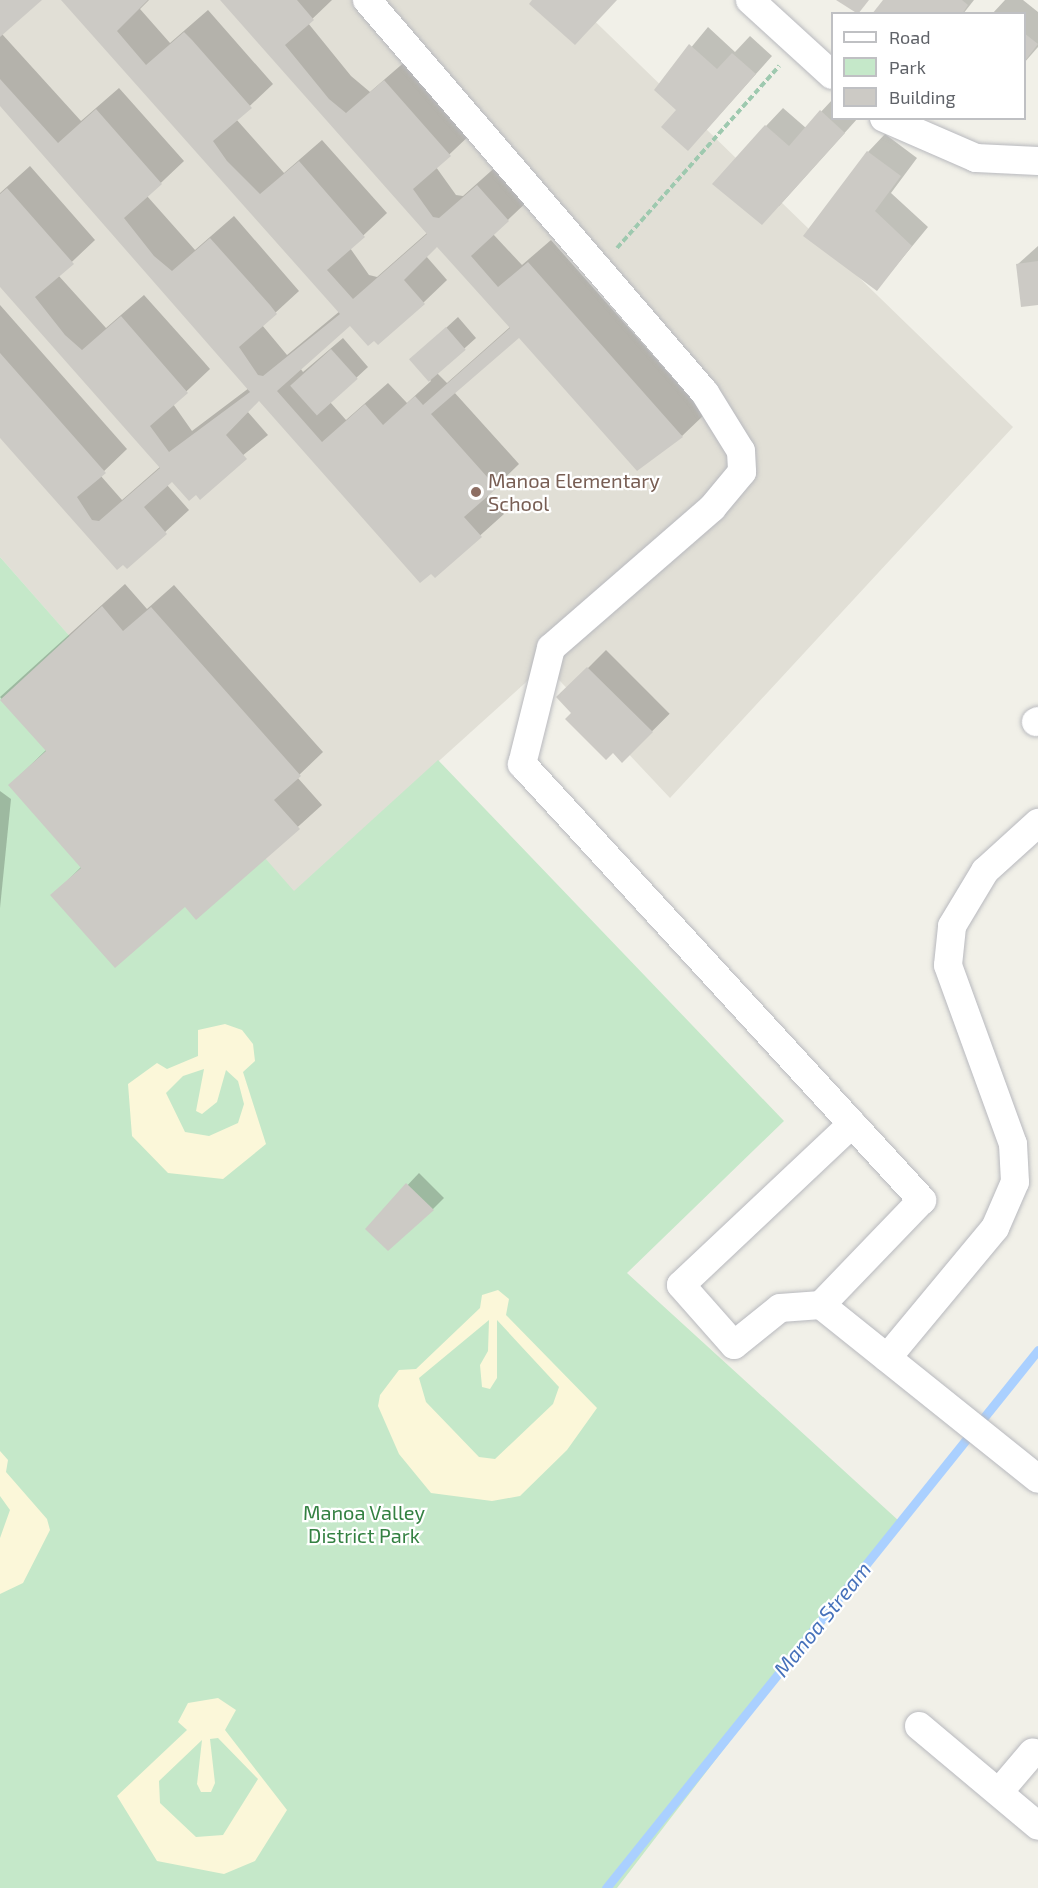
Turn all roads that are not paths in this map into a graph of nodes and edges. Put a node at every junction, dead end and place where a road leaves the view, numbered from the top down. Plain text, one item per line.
1 (367, 0) edge
2 (750, 0) edge
3 (831, 74) edge
4 (889, 120) edge
5 (1038, 161) edge
6 (1038, 823) edge
7 (852, 1124) junction
8 (820, 1305) junction
9 (887, 1358) junction
10 (1038, 1479) edge
11 (919, 1726) dead end
12 (1033, 1752) dead end
13 (999, 1792) junction
14 (1038, 1826) edge

1 - 7 street
2 - 3 street
4 - 5 street
6 - 9 street
7 - 8 street
7 - 8 street
8 - 9 street
9 - 10 street
11 - 13 street
12 - 13 street
13 - 14 street

